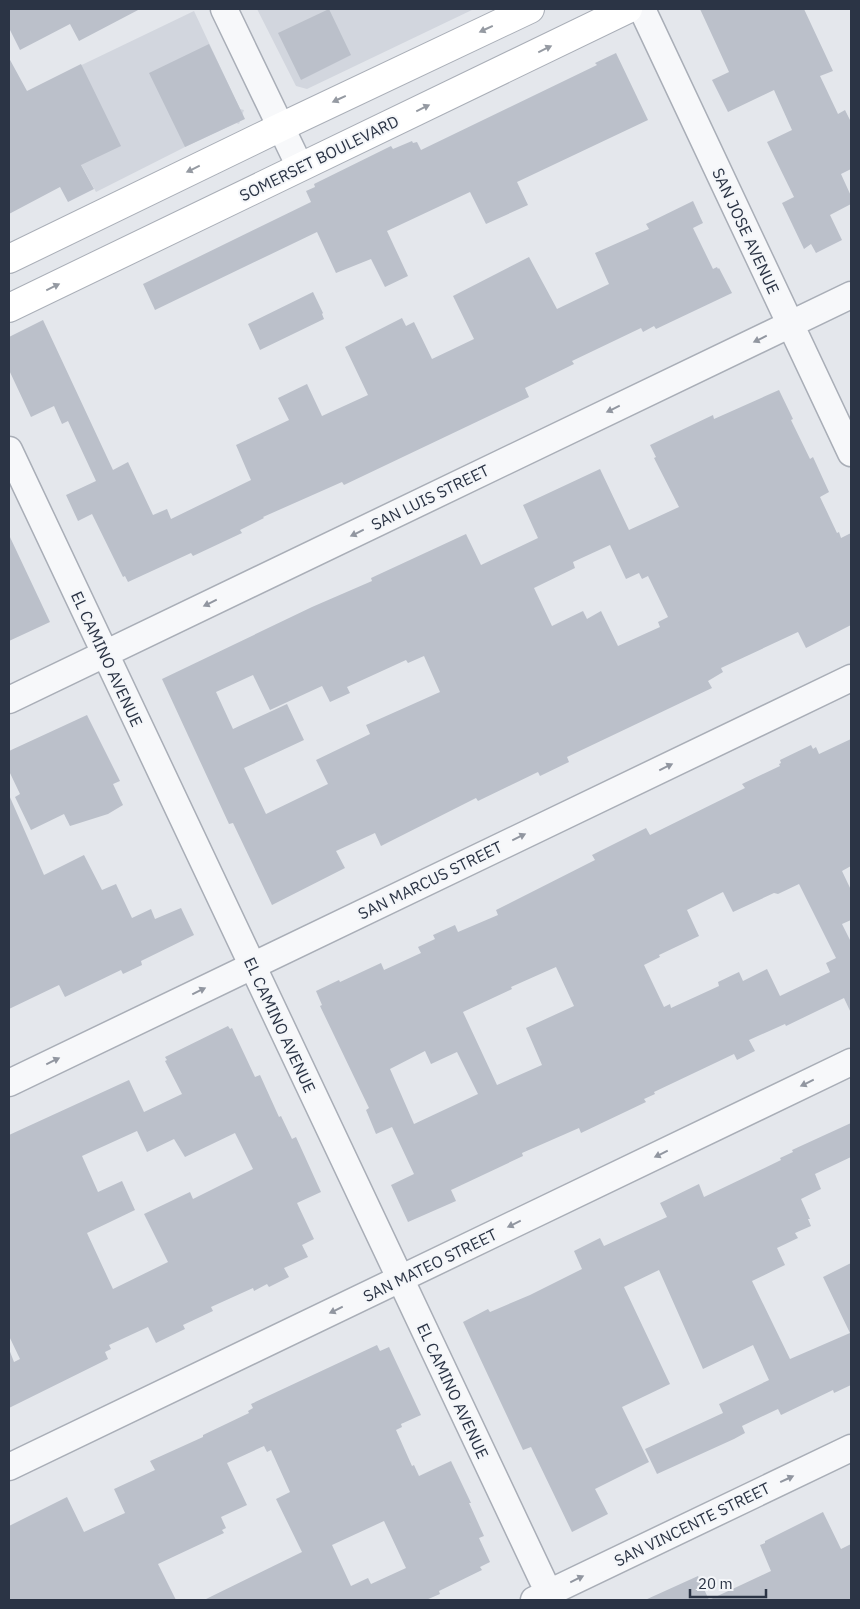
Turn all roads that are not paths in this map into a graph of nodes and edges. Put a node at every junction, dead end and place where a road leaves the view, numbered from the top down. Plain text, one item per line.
1 (224, 9) edge
2 (530, 9) edge
3 (628, 9) edge
4 (642, 9) edge
5 (280, 127) junction
6 (300, 167) junction
7 (9, 259) edge
8 (851, 295) edge
9 (9, 308) edge
10 (791, 324) junction
11 (9, 450) edge
12 (851, 453) edge
13 (104, 654) junction
14 (851, 678) edge
15 (9, 700) edge
16 (252, 966) junction
17 (851, 1062) edge
18 (9, 1082) edge
19 (400, 1279) junction
20 (851, 1448) edge
21 (9, 1467) edge
22 (545, 1598) edge

1 - 5 street
2 -> 5 main road
6 -> 3 main road, SOMERSET BOULEVARD
4 - 10 street, SAN JOSE AVENUE
5 - 6 street
5 -> 7 main road
9 -> 6 main road, SOMERSET BOULEVARD
8 - 10 street, SAN LUIS STREET
10 - 12 street, SAN JOSE AVENUE
10 -> 13 street, SAN LUIS STREET
11 - 13 street, EL CAMINO AVENUE
13 - 15 street, SAN LUIS STREET
13 - 16 street, EL CAMINO AVENUE
16 -> 14 street, SAN MARCUS STREET
18 -> 16 street, SAN MARCUS STREET
16 - 19 street, EL CAMINO AVENUE
17 -> 19 street, SAN MATEO STREET
19 -> 21 street, SAN MATEO STREET
19 - 22 street, EL CAMINO AVENUE
22 -> 20 street, SAN VINCENTE STREET

